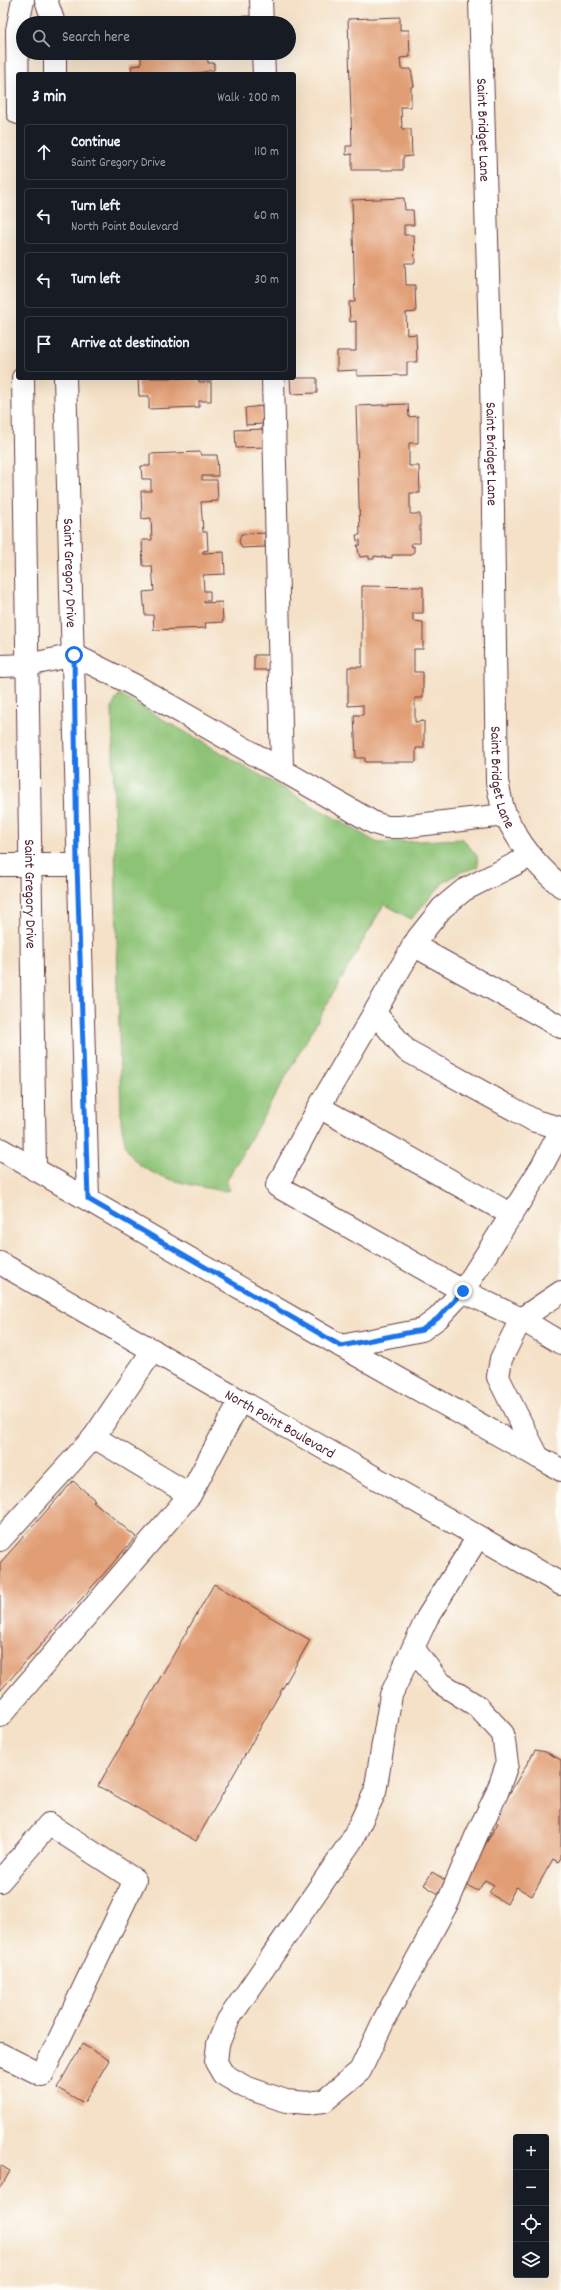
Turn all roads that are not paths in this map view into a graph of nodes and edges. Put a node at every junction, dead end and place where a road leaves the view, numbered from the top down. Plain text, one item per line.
1 (23, 0) edge
2 (46, 0) edge
3 (261, 0) edge
4 (480, 0) edge
5 (19, 16) edge
6 (52, 16) edge
7 (262, 16) edge
8 (17, 60) edge
9 (55, 60) edge
10 (263, 60) edge
11 (17, 72) edge
12 (55, 72) edge
13 (264, 72) edge
14 (23, 380) edge
15 (65, 380) edge
16 (273, 380) edge
17 (74, 655) junction
18 (28, 665) junction
19 (0, 666) edge
20 (282, 769) junction
21 (505, 814) junction
22 (531, 856) junction
23 (0, 865) edge
24 (30, 865) junction
25 (77, 865) junction
26 (561, 886) edge
27 (413, 946) junction
28 (375, 1013) junction
29 (561, 1027) edge
30 (319, 1107) junction
31 (561, 1129) edge
32 (0, 1149) edge
33 (35, 1170) junction
34 (88, 1199) junction
35 (512, 1215) junction
36 (0, 1263) edge
37 (463, 1291) junction
38 (561, 1292) edge
39 (521, 1319) junction
40 (561, 1343) edge
41 (341, 1346) junction
42 (153, 1350) junction
43 (240, 1401) junction
44 (94, 1437) junction
45 (538, 1457) junction
46 (561, 1470) edge
47 (190, 1495) junction
48 (478, 1537) junction
49 (0, 1540) edge
50 (561, 1584) edge
51 (413, 1648) junction
52 (0, 1716) edge
53 (0, 1881) edge
54 (0, 2054) edge

1 - 5 street
2 - 6 street
3 - 7 street
4 - 21 street, Saint Bridget Lane
8 - 11 street
9 - 12 street
10 - 13 street
14 - 18 street, Saint Gregory Drive
15 - 17 street, Saint Gregory Drive
16 - 20 street
17 - 18 street
17 - 20 street
17 - 25 street, Saint Gregory Drive
18 - 19 street
18 - 24 street, Saint Gregory Drive
20 - 21 street
21 - 22 street, Saint Bridget Lane
22 - 26 street, Saint Bridget Lane
22 - 27 street
23 - 24 street
24 - 25 street
24 - 33 street, Saint Gregory Drive
25 - 34 street, Saint Gregory Drive
27 - 28 street
27 - 29 street
28 - 30 street
28 - 31 street
30 - 35 street
30 - 37 street
31 - 35 street
32 - 33 street
33 - 34 street
34 - 41 street
35 - 37 street
36 - 42 street, North Point Boulevard
37 - 39 street
37 - 41 street
38 - 39 street
39 - 40 street
39 - 45 street
41 - 45 street
42 - 43 street, North Point Boulevard
42 - 44 street
43 - 47 street
43 - 48 street, North Point Boulevard
44 - 47 street
44 - 49 street
45 - 46 street
47 - 52 street
48 - 50 street, North Point Boulevard
48 - 51 street
51 - 51 street
53 - 54 street

